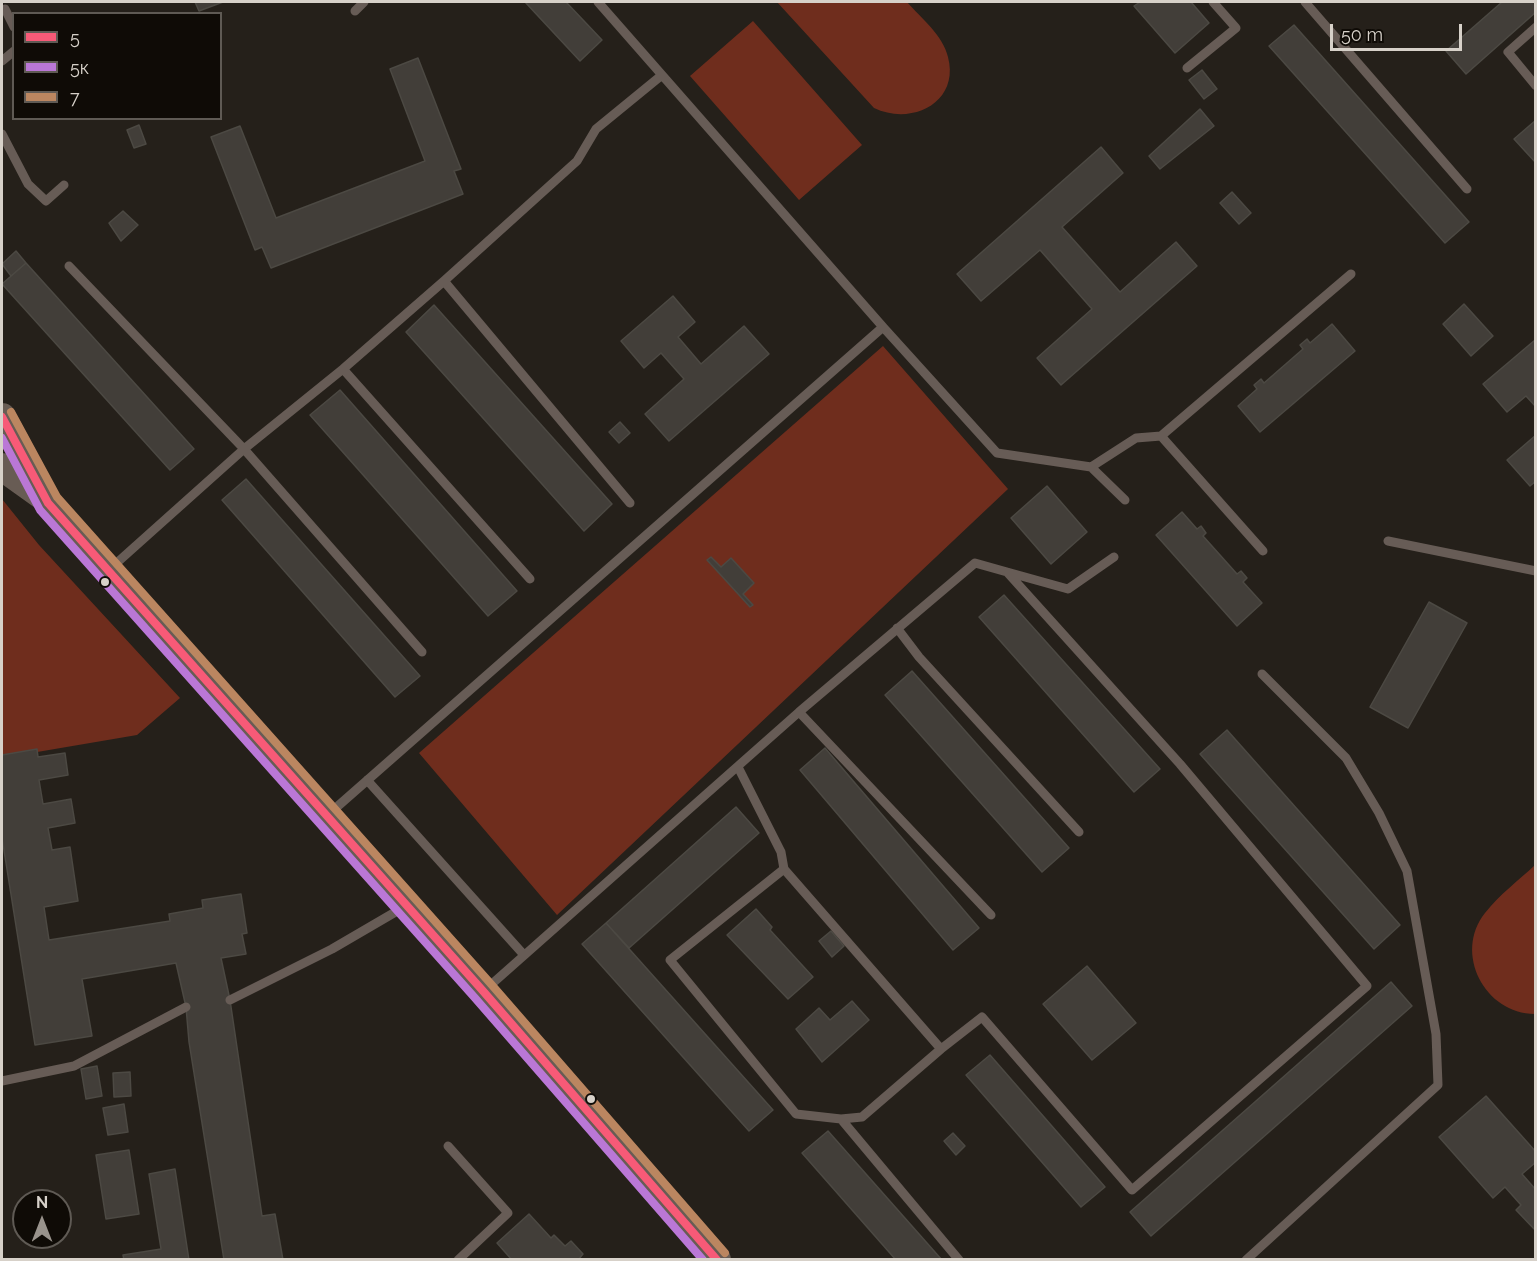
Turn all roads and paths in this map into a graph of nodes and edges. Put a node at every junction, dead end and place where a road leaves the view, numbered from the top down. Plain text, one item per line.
1 (14, 2) edge
2 (364, 2) edge
3 (598, 2) edge
4 (1213, 2) edge
5 (1305, 2) edge
6 (3, 7) edge
7 (355, 11) dead end
8 (12, 23) edge
9 (1536, 27) edge
10 (1187, 68) dead end
11 (662, 75) junction
12 (1536, 86) edge
13 (2, 134) edge
14 (64, 185) dead end
15 (1467, 189) dead end
16 (69, 266) dead end
17 (1351, 274) dead end
18 (444, 281) junction
19 (883, 327) junction
20 (343, 369) junction
21 (2, 417) edge
22 (1161, 436) junction
23 (244, 449) junction
24 (2, 467) edge
25 (1091, 467) junction
26 (47, 500) junction
27 (1125, 500) dead end
28 (630, 503) dead end
29 (1388, 541) dead end
30 (1263, 551) dead end
31 (1114, 557) dead end
32 (109, 569) junction
33 (1536, 571) edge
34 (1007, 572) junction
35 (530, 579) dead end
36 (897, 628) junction
37 (422, 652) dead end
38 (1262, 674) dead end
39 (799, 712) junction
40 (738, 767) junction
41 (367, 780) junction
42 (327, 816) junction
43 (1079, 832) dead end
44 (784, 869) junction
45 (406, 906) junction
46 (991, 915) dead end
47 (524, 955) junction
48 (483, 991) junction
49 (231, 1000) dead end
50 (186, 1007) dead end
51 (941, 1049) junction
52 (2, 1081) edge
53 (840, 1119) junction
54 (448, 1146) dead end
55 (458, 1260) edge
56 (717, 1260) edge
57 (959, 1260) edge
58 (1246, 1260) edge

1 - 6 lane
2 - 7 lane
3 - 11 lane
4 - 10 lane
5 - 15 lane
6 - 8 lane
9 - 12 lane
11 - 18 lane
11 - 19 lane
13 - 14 lane
16 - 23 lane
17 - 22 lane
18 - 20 lane
18 - 28 lane
19 - 25 lane
19 - 41 lane
20 - 23 lane
20 - 35 lane
21 - 26 main road
22 - 25 lane
22 - 30 lane
23 - 32 lane
23 - 37 lane
24 - 26 main road
25 - 27 lane
26 - 32 main road
29 - 33 lane
31 - 34 lane
32 - 42 main road
34 - 36 lane
34 - 51 lane
36 - 39 lane
36 - 43 lane
38 - 58 lane
39 - 40 lane
39 - 46 lane
40 - 44 lane
40 - 47 lane
41 - 42 lane
41 - 47 lane
42 - 45 main road
44 - 51 lane
44 - 53 lane
45 - 48 main road
45 - 49 lane
47 - 48 lane
48 - 56 main road
50 - 52 lane
51 - 53 lane
53 - 57 lane
54 - 55 lane

